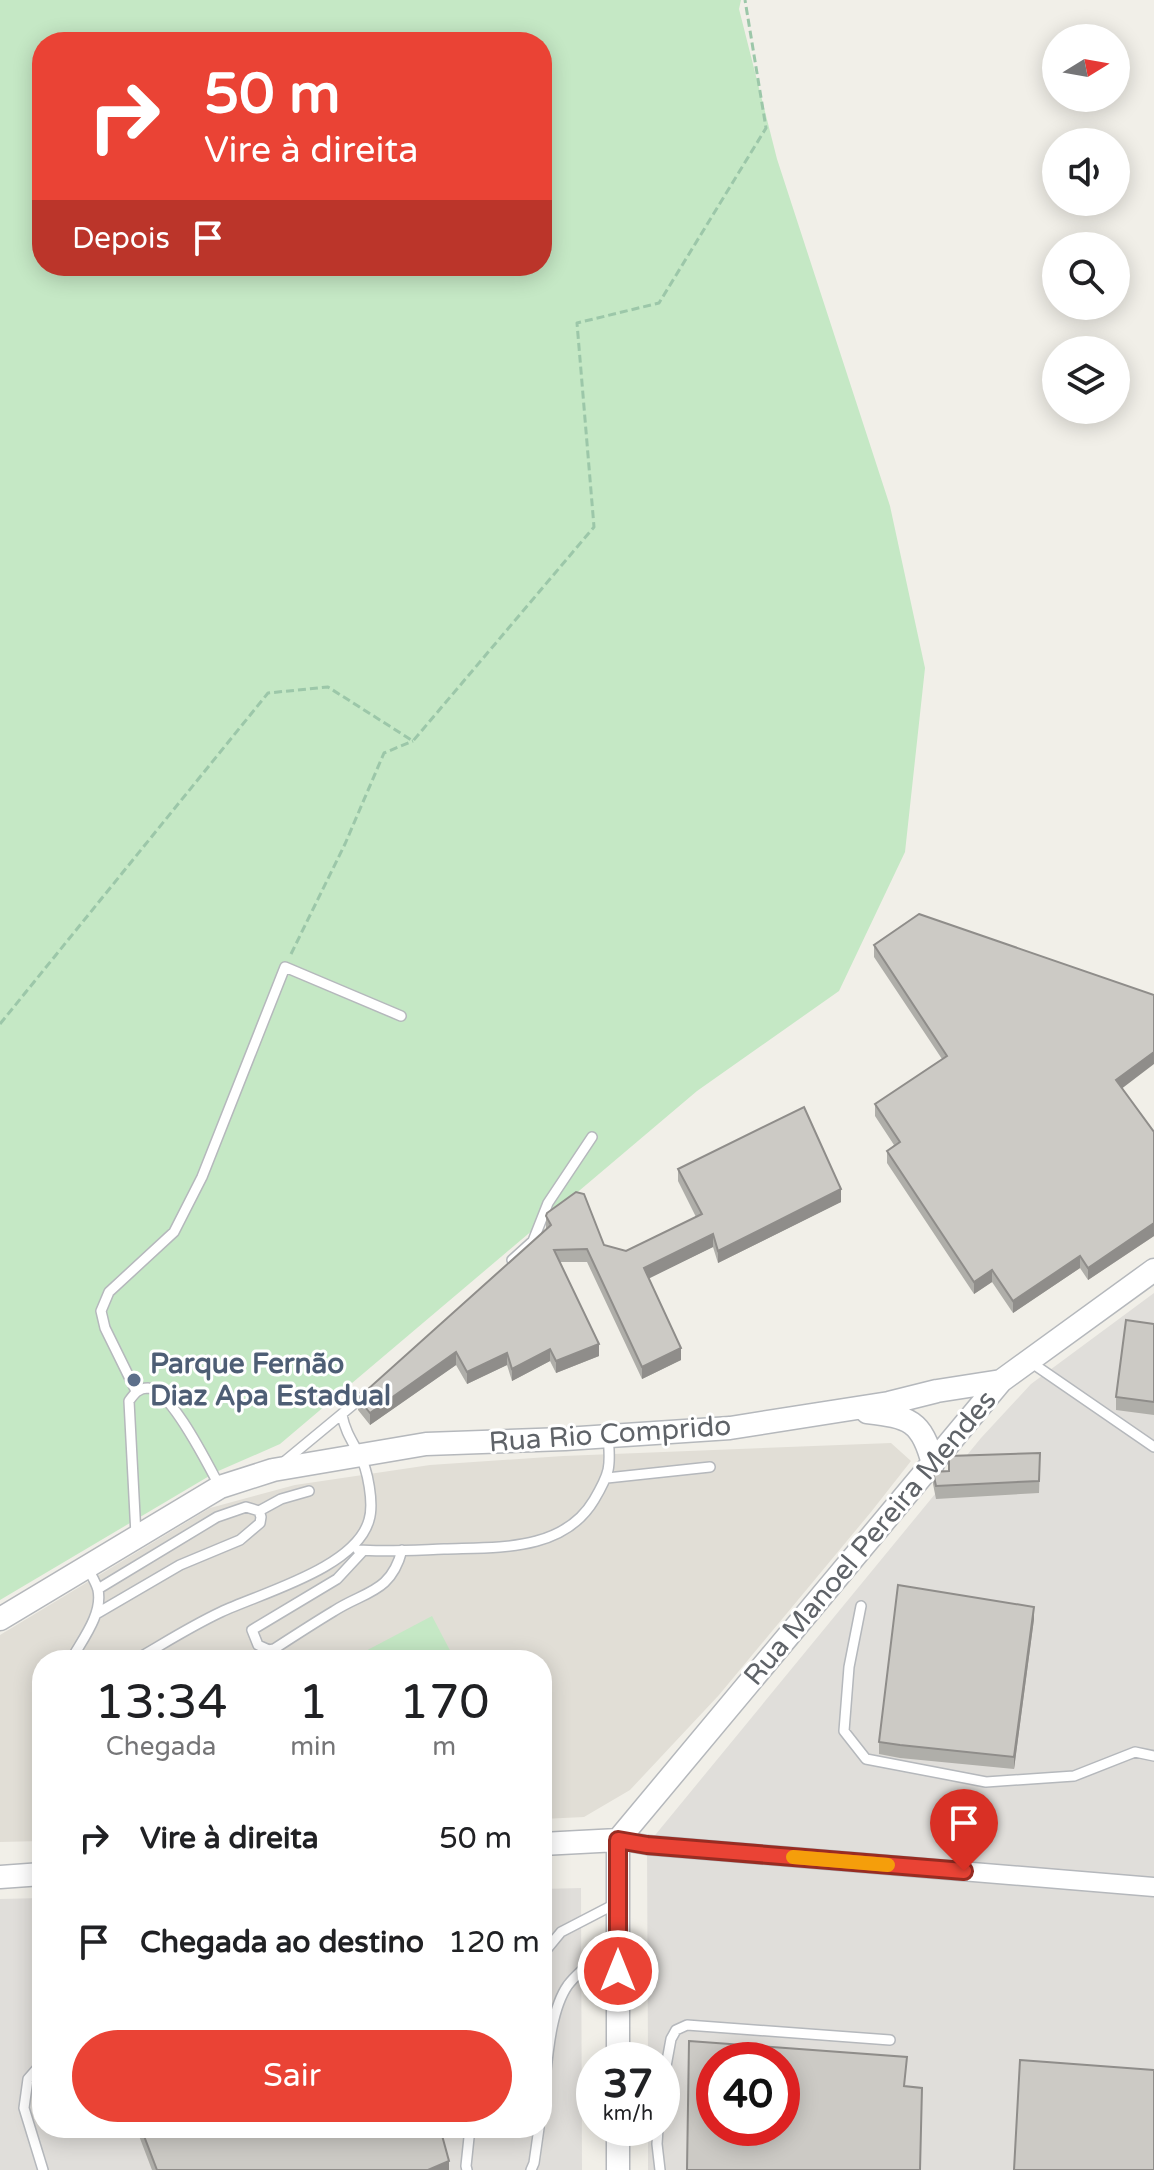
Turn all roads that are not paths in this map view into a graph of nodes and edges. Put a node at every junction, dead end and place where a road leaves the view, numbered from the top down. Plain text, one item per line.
1 (401, 1016) dead end
2 (592, 1137) dead end
3 (1154, 1270) edge
4 (501, 1271) edge
5 (1029, 1361) junction
6 (1001, 1381) junction
7 (136, 1391) junction
8 (369, 1392) edge
9 (847, 1409) junction
10 (342, 1415) junction
11 (608, 1436) junction
12 (1154, 1447) edge
13 (360, 1455) junction
14 (933, 1464) junction
15 (710, 1467) dead end
16 (273, 1470) junction
17 (607, 1478) junction
18 (220, 1487) junction
19 (309, 1491) dead end
20 (259, 1511) junction
21 (136, 1538) junction
22 (349, 1549) junction
23 (402, 1550) junction
24 (363, 1551) junction
25 (87, 1567) junction
26 (98, 1589) junction
27 (861, 1606) dead end
28 (96, 1614) junction
29 (0, 1619) edge
30 (76, 1650) edge
31 (153, 1650) edge
32 (1154, 1756) edge
33 (618, 1840) junction
34 (552, 1843) edge
35 (32, 1875) edge
36 (0, 1877) edge
37 (1154, 1887) edge
38 (618, 1903) junction
39 (618, 1941) junction
40 (552, 1943) edge
41 (552, 2032) edge
42 (890, 2040) dead end
43 (618, 2042) edge
44 (670, 2042) edge
45 (32, 2074) edge
46 (32, 2134) edge
47 (33, 2138) edge
48 (469, 2138) edge
49 (538, 2138) edge
50 (618, 2146) edge
51 (657, 2146) edge
52 (43, 2170) edge
53 (467, 2170) edge
54 (531, 2170) edge
55 (618, 2170) edge
56 (660, 2170) edge

1 - 7 lane
2 - 4 lane
3 - 5 street, Rua Manoel Pereira Mendes
5 - 6 street, Rua Manoel Pereira Mendes
5 - 12 lane
6 - 9 street, Rua Rio Comprido
6 - 14 street, Rua Manoel Pereira Mendes
7 - 18 lane
7 - 21 lane
8 - 10 lane
9 - 11 street, Rua Rio Comprido
9 - 14 street
10 - 13 lane
10 - 16 lane
11 - 13 street, Rua Rio Comprido
11 - 17 lane
13 - 16 street, Rua Rio Comprido
13 - 22 lane
14 - 33 street, Rua Manoel Pereira Mendes
15 - 17 lane
16 - 18 street, Rua Rio Comprido
17 - 23 lane
18 - 21 street, Rua Rio Comprido
19 - 20 lane
20 - 26 lane
20 - 28 lane
21 - 25 street, Rua Rio Comprido
22 - 24 lane
22 - 31 lane
23 - 24 lane
23 - 24 lane
25 - 26 lane
25 - 29 street, Rua Rio Comprido
26 - 28 lane
27 - 32 lane
28 - 30 lane
33 - 34 street
33 - 37 street
33 - 38 street
35 - 36 street
38 - 39 street
38 - 40 lane
39 - 41 lane
39 - 43 street
42 - 44 lane
45 - 46 lane
47 - 52 lane
48 - 53 lane
49 - 54 lane
50 - 55 street
51 - 56 lane

